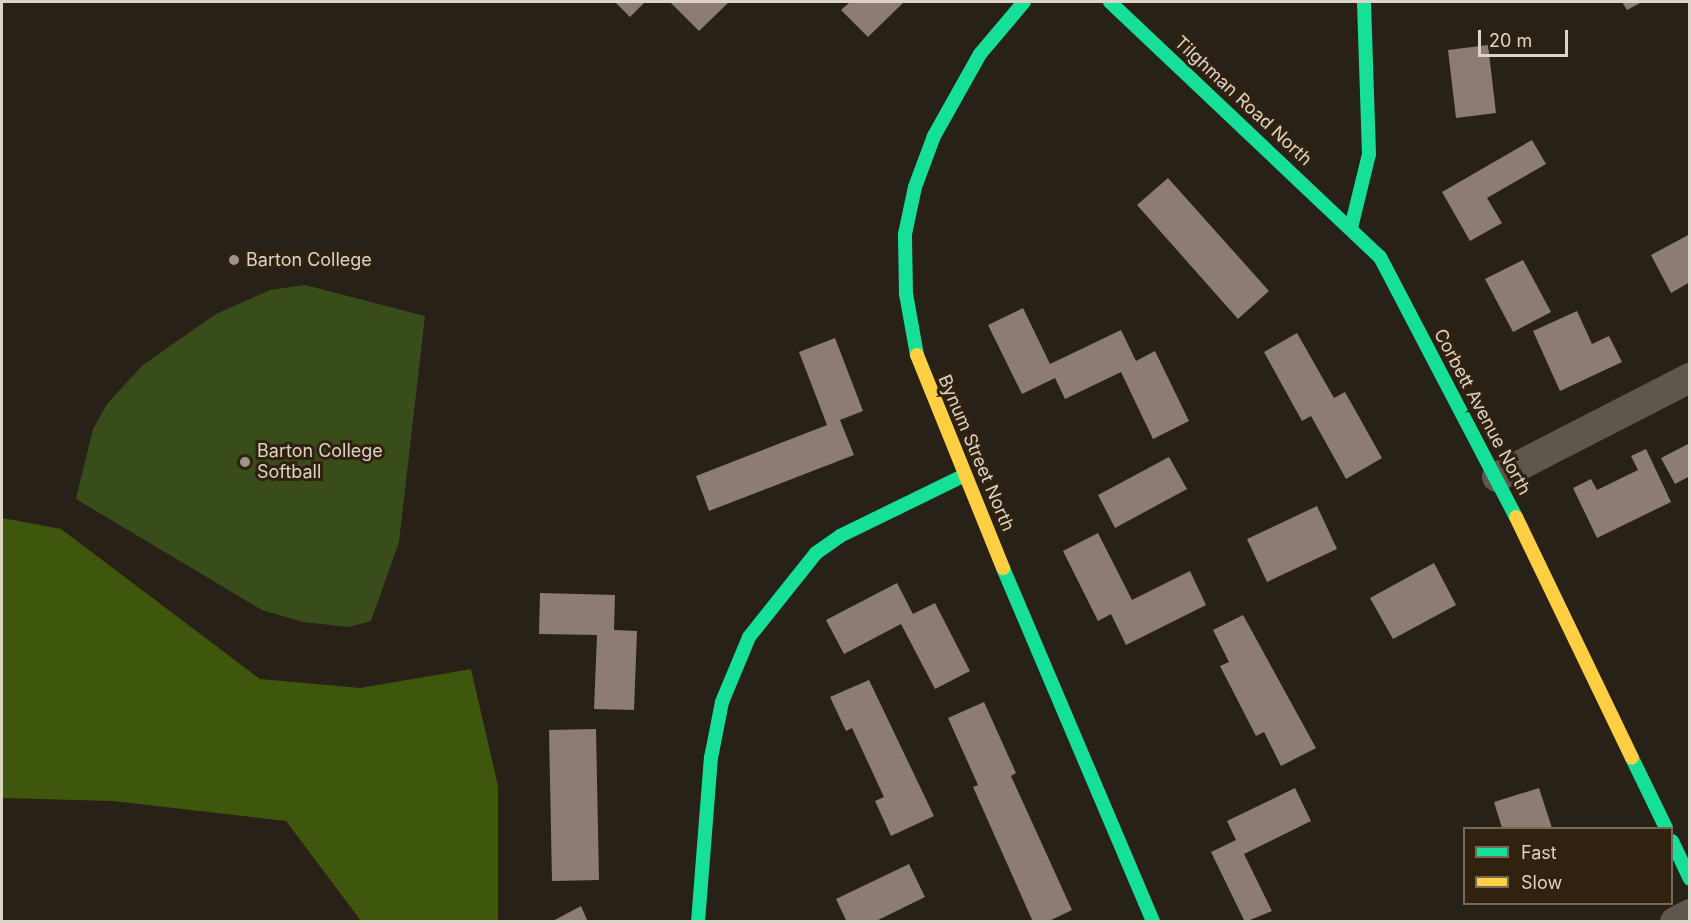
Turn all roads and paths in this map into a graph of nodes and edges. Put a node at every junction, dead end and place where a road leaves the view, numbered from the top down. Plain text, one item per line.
1 (1024, 2) edge
2 (1110, 2) edge
3 (1364, 2) edge
4 (1351, 228) junction
5 (1689, 378) edge
6 (966, 475) junction
7 (1497, 477) junction
8 (1666, 827) edge
9 (1673, 845) edge
10 (1689, 879) edge
11 (1689, 914) edge
12 (698, 921) edge
13 (1153, 921) edge
14 (1674, 921) edge

1 - 6 street, Bynum Street North
2 - 4 street, Tilghman Road North
3 - 4 street
4 - 7 street, Corbett Avenue North
5 - 7 street
6 - 12 street
6 - 13 street, Bynum Street North
7 - 8 street, Corbett Avenue North
9 - 10 street
11 - 14 street

